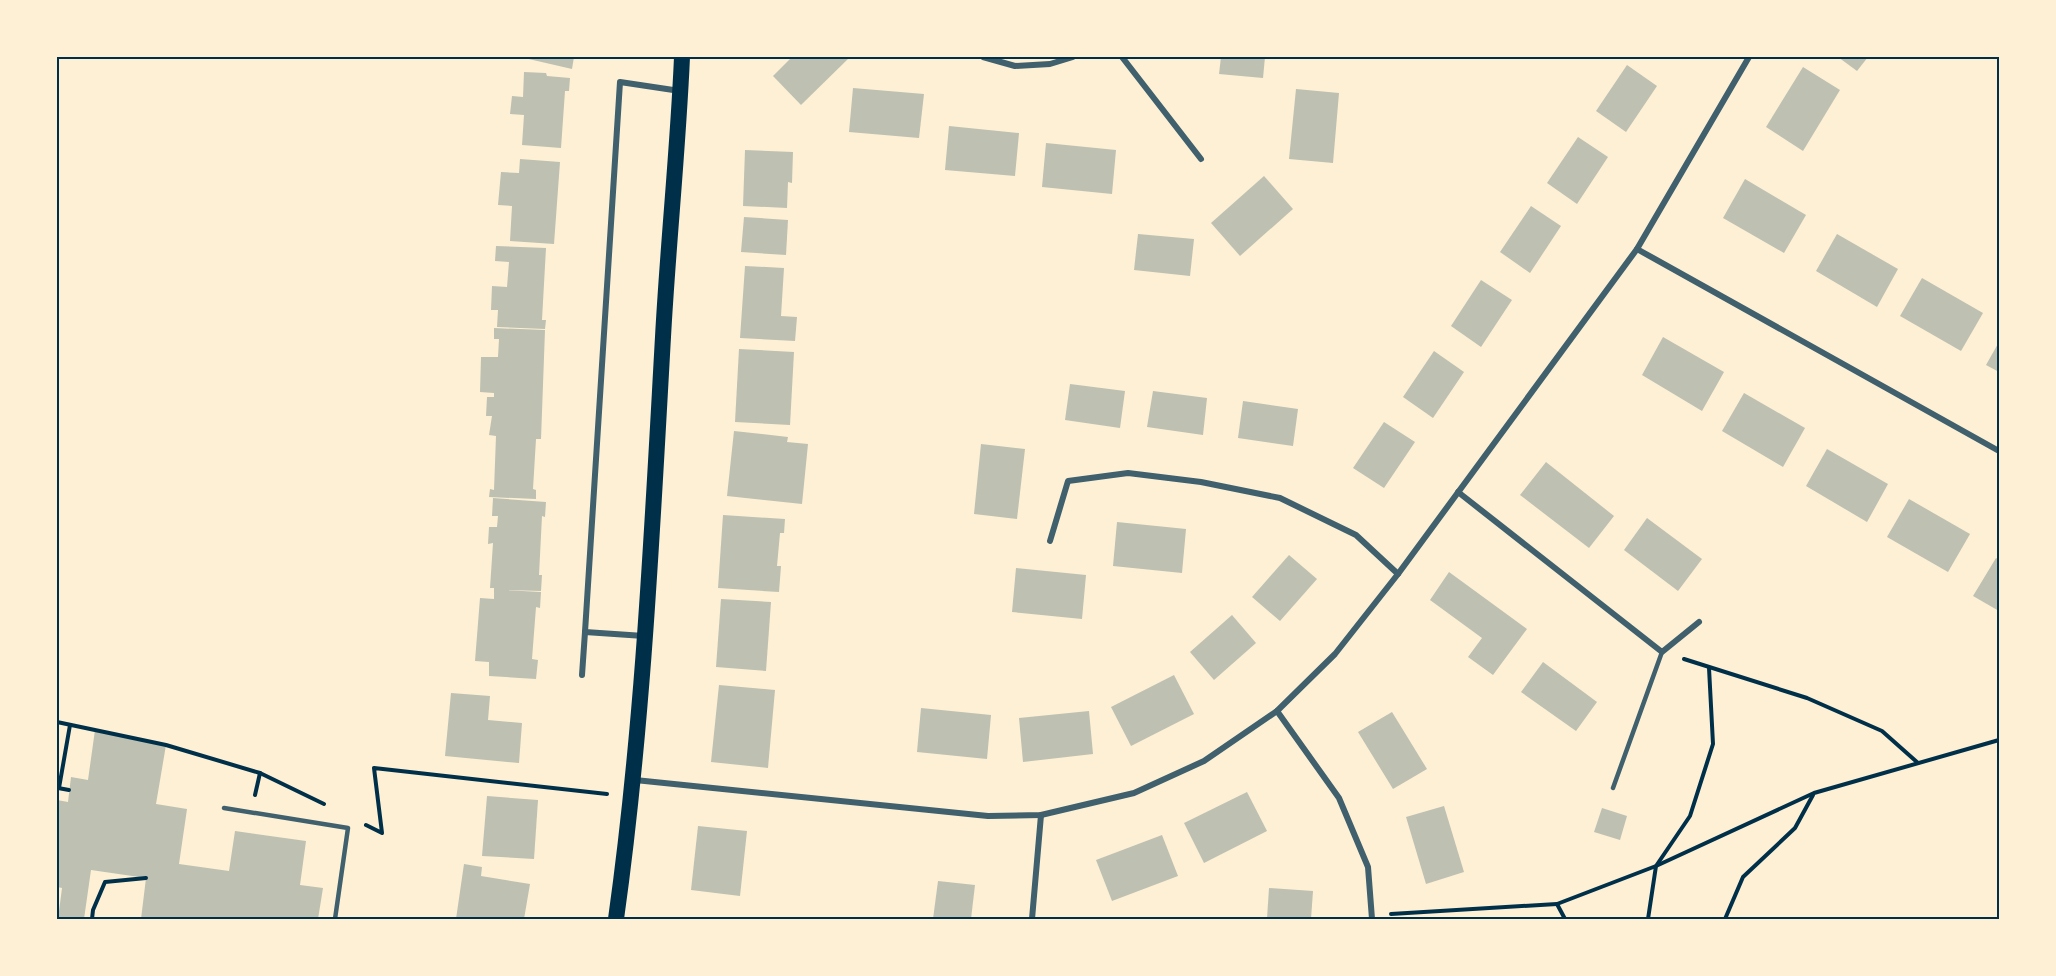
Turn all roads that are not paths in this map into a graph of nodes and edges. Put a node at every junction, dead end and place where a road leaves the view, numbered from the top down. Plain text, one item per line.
1 (682, 57) edge
2 (983, 57) edge
3 (1073, 57) edge
4 (1122, 57) edge
5 (1749, 57) edge
6 (680, 91) junction
7 (1201, 159) dead end
8 (1637, 249) junction
9 (1999, 451) edge
10 (1458, 492) junction
11 (1050, 541) dead end
12 (1398, 574) junction
13 (1699, 622) dead end
14 (585, 632) junction
15 (646, 637) junction
16 (1662, 652) junction
17 (582, 675) dead end
18 (1277, 711) junction
19 (633, 788) junction
20 (1613, 788) dead end
21 (224, 808) dead end
22 (1041, 815) junction
23 (1372, 917) edge
24 (335, 919) edge
25 (616, 919) edge
26 (1032, 919) edge

1 - 6 highway
2 - 3 street
4 - 7 street
5 - 8 street
6 - 14 street
6 - 15 highway
8 - 9 street
8 - 10 street
10 - 12 street
10 - 16 street
11 - 12 street
12 - 18 street
13 - 16 street
14 - 15 street
14 - 17 street
15 - 19 highway
16 - 20 lane
18 - 22 street
18 - 23 street
19 - 22 street
19 - 25 highway
21 - 24 lane
22 - 26 street

